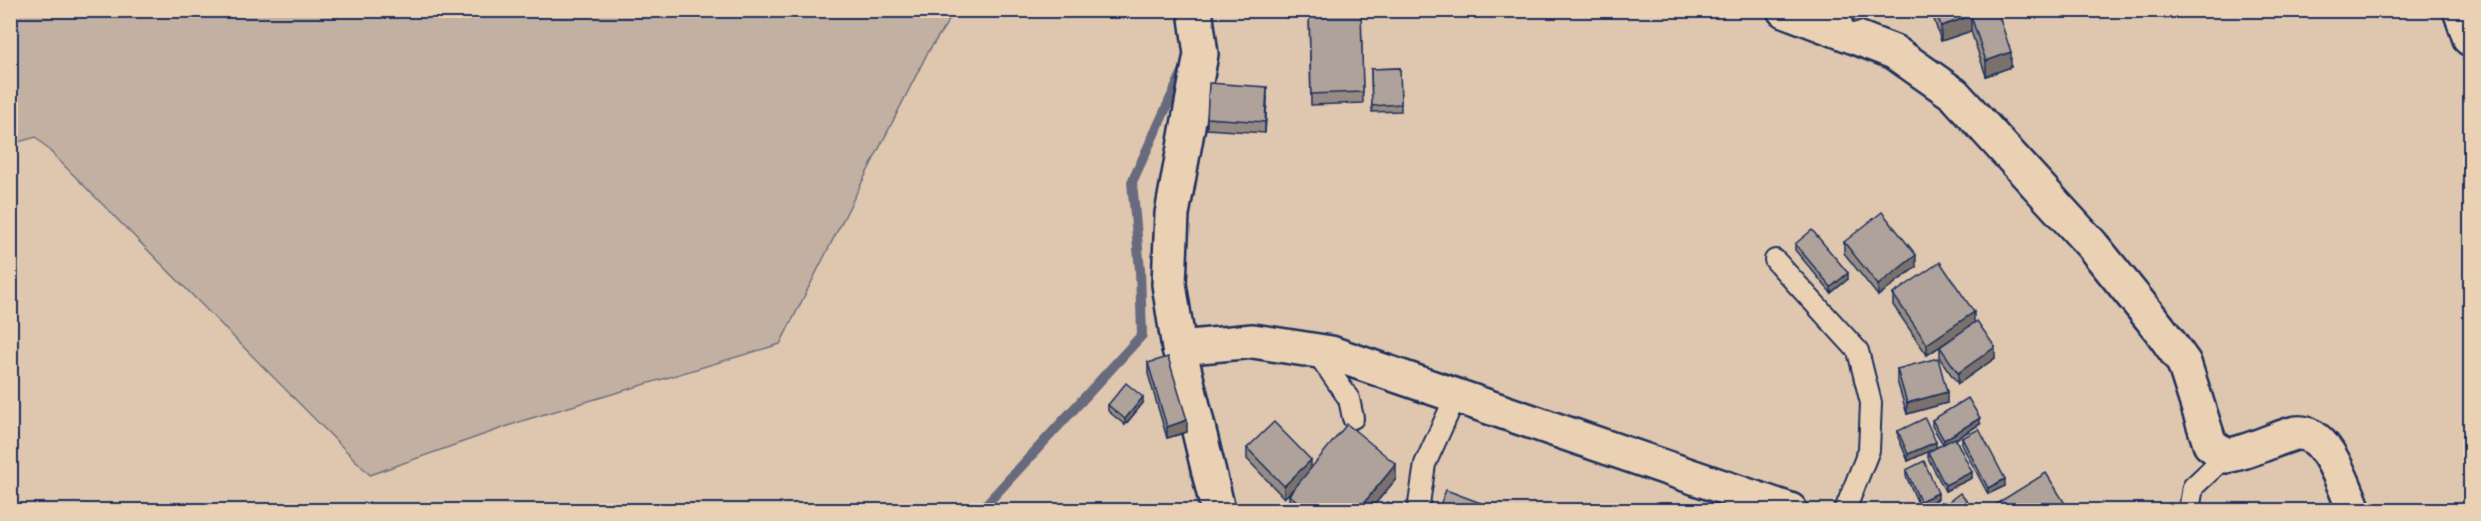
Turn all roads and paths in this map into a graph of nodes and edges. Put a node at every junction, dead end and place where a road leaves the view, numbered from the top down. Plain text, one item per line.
1 (1195, 10) edge
2 (1784, 10) edge
3 (2460, 10) edge
4 (2470, 39) edge
5 (1775, 260) dead end
6 (1179, 348) junction
7 (1314, 350) junction
8 (1456, 396) junction
9 (1353, 418) dead end
10 (2226, 456) junction
11 (1218, 510) edge
12 (1418, 510) edge
13 (1790, 510) edge
14 (1845, 510) edge
15 (2189, 510) edge
16 (2354, 510) edge

1 - 6 street
2 - 10 street
3 - 4 street
5 - 14 lane
6 - 7 street
6 - 11 street
7 - 8 street
7 - 9 lane
8 - 12 lane
8 - 13 street
10 - 15 lane
10 - 16 street

